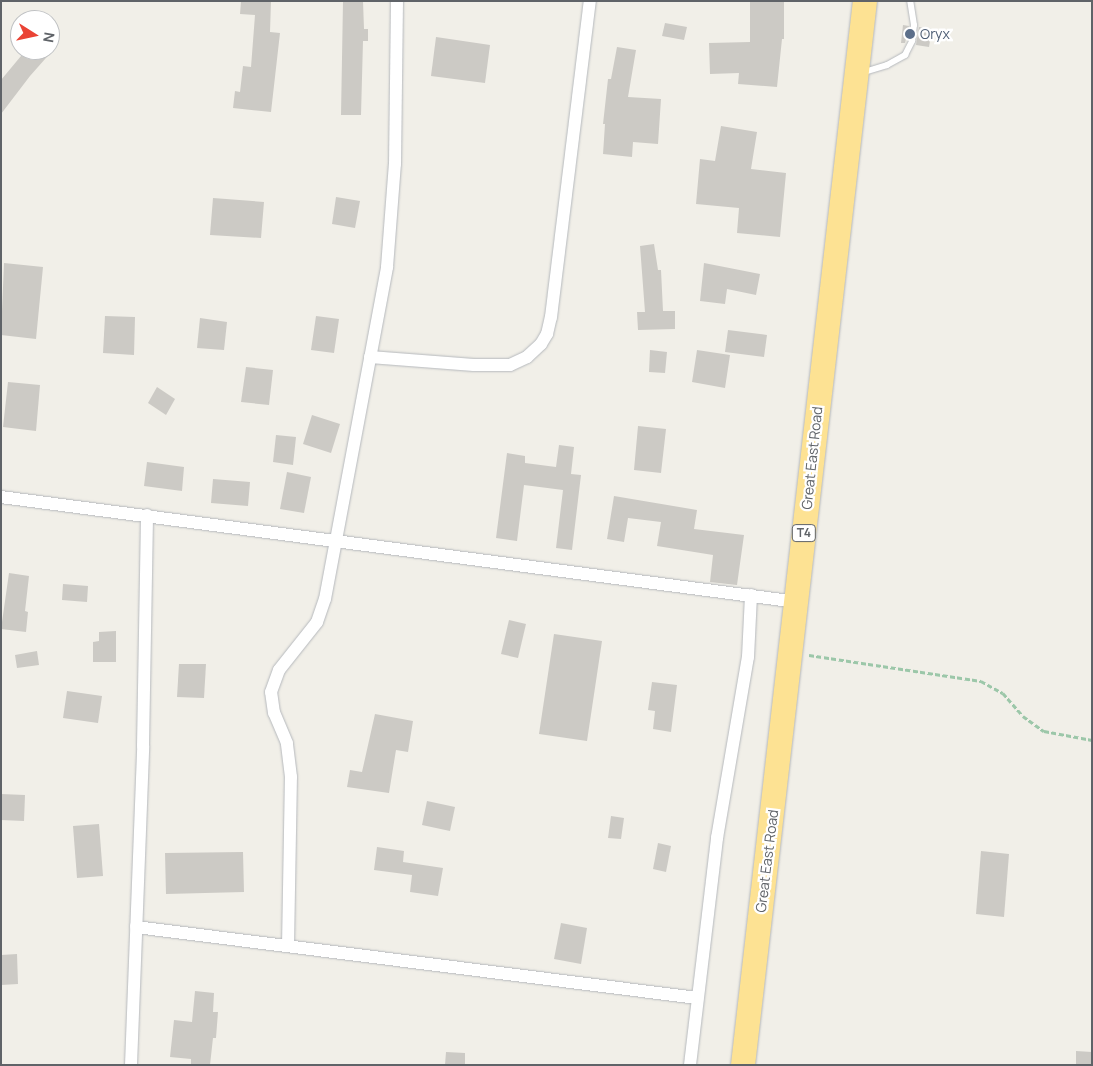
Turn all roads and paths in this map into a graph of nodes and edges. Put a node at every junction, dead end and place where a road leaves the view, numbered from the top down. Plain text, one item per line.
1 (397, 1) edge
2 (590, 1) edge
3 (865, 1) edge
4 (910, 1) edge
5 (856, 74) junction
6 (370, 357) junction
7 (1, 497) edge
8 (147, 515) junction
9 (336, 540) junction
10 (751, 595) junction
11 (797, 602) junction
12 (790, 652) junction
13 (1092, 740) edge
14 (136, 927) junction
15 (288, 946) junction
16 (697, 998) junction
17 (131, 1065) edge
18 (690, 1065) edge
19 (743, 1065) edge

1 - 6 street
2 - 6 street
3 - 5 highway, Great East Road / T4
4 - 5 lane
5 - 11 highway, Great East Road / T4
6 - 9 street
7 - 8 street
8 - 9 street
8 - 14 street
9 - 10 street
9 - 15 street
10 - 11 street
10 - 16 street
11 - 12 highway, Great East Road / T4
12 - 13 path
12 - 19 highway, Great East Road / T4
14 - 15 street
14 - 17 street
15 - 16 street
16 - 18 street

